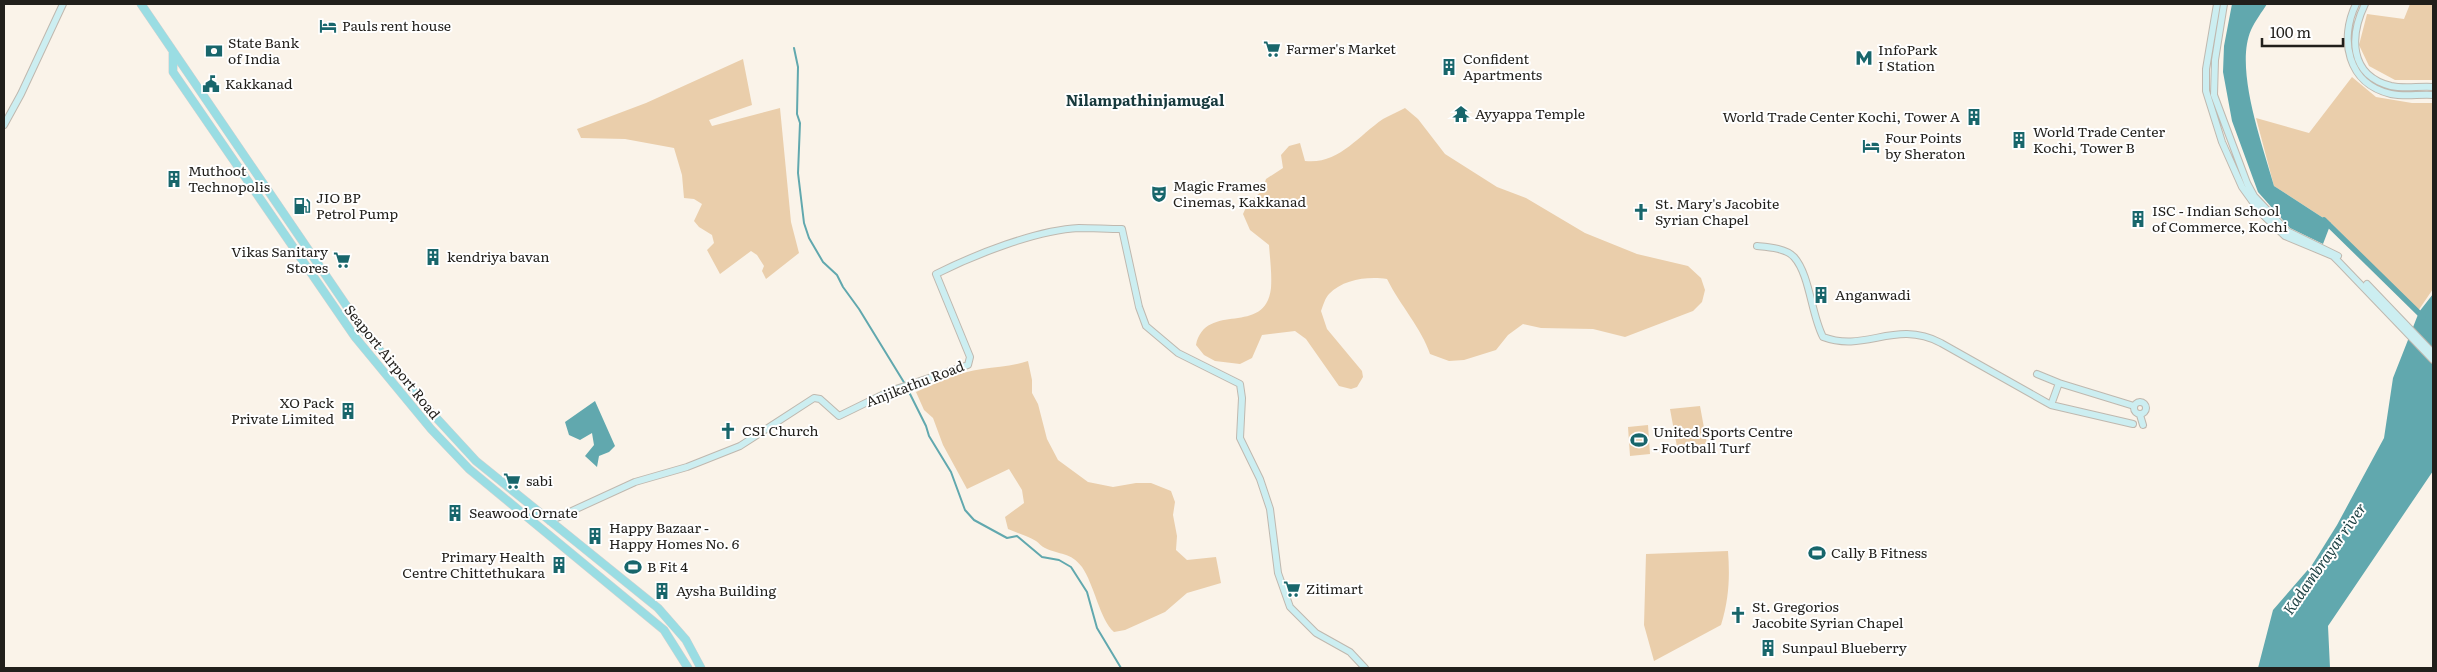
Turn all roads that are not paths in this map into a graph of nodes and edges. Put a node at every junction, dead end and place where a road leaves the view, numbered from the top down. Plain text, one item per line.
1 (63, 4) edge
2 (141, 4) edge
3 (2217, 4) edge
4 (2224, 4) edge
5 (2356, 4) edge
6 (2365, 4) edge
7 (173, 53) junction
8 (2433, 87) edge
9 (2433, 95) edge
10 (4, 124) edge
11 (1757, 246) dead end
12 (2375, 295) junction
13 (2433, 353) edge
14 (2433, 360) edge
15 (2037, 374) dead end
16 (2059, 382) junction
17 (2051, 405) junction
18 (2134, 406) junction
19 (2140, 415) junction
20 (2134, 424) dead end
21 (2143, 425) dead end
22 (550, 521) junction
23 (688, 668) edge
24 (701, 668) edge
25 (1365, 668) edge

1 - 10 street
2 - 7 main road, Seaport Airport Road
3 - 12 street
4 - 12 street
5 - 9 street
6 - 8 street
7 - 22 main road, Seaport Airport Road
7 - 23 main road, Seaport Airport Road
11 - 17 street
12 - 13 street
12 - 14 street
15 - 16 street
16 - 17 street
16 - 18 street
17 - 20 street
18 - 19 street
18 - 19 street
19 - 21 street
22 - 24 main road, Seaport Airport Road
22 - 25 street, Anjikathu Road

